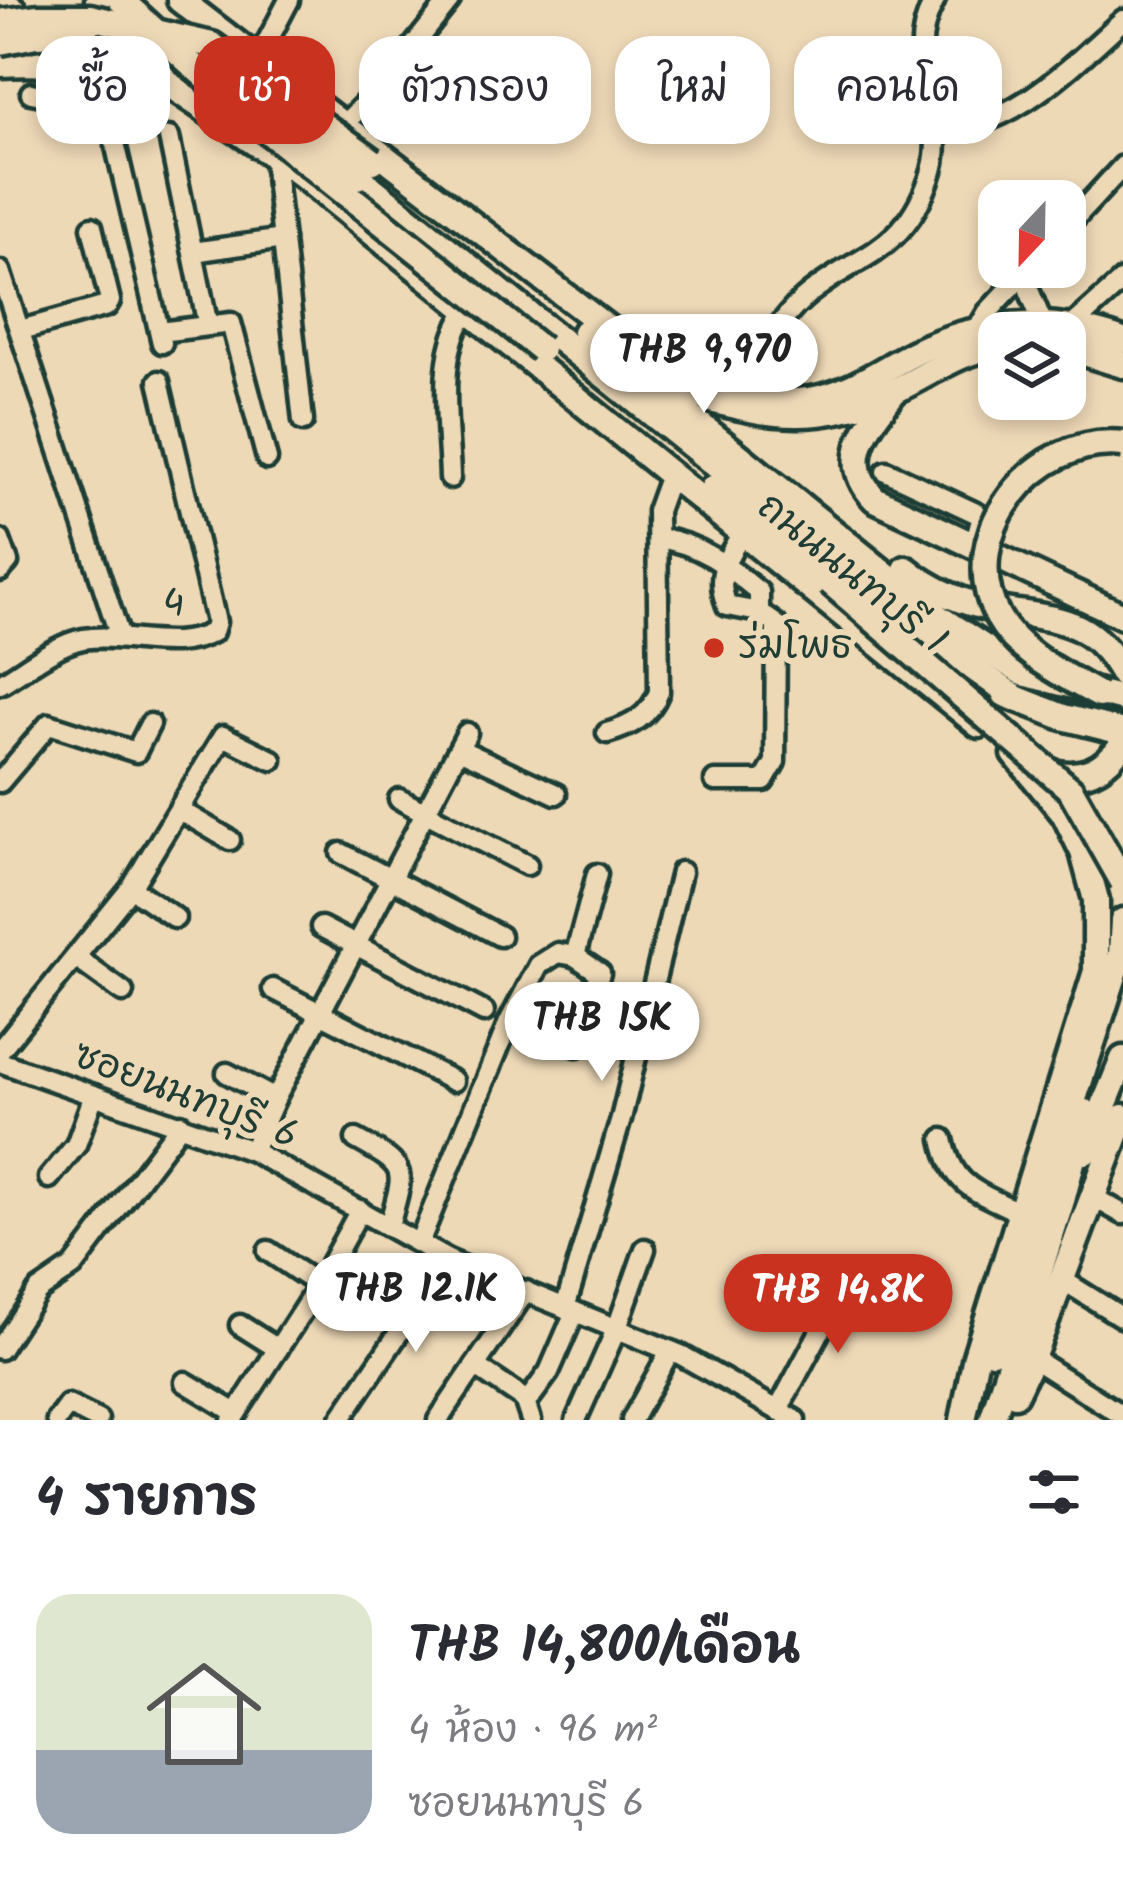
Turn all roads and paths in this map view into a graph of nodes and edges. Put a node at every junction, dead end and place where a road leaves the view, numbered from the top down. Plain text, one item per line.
1 (78, 0) edge
2 (98, 0) edge
3 (121, 0) edge
4 (157, 0) edge
5 (180, 0) edge
6 (289, 0) edge
7 (450, 0) edge
8 (935, 0) edge
9 (0, 1) edge
10 (1123, 20) edge
11 (0, 22) edge
12 (201, 36) edge
13 (225, 36) edge
14 (270, 36) edge
15 (921, 36) edge
16 (194, 41) edge
17 (3, 56) edge
18 (171, 86) junction
19 (32, 92) dead end
20 (36, 93) edge
21 (1002, 111) edge
22 (335, 120) edge
23 (339, 123) junction
24 (335, 134) edge
25 (170, 142) edge
26 (115, 144) edge
27 (935, 144) edge
28 (274, 159) junction
29 (1123, 166) edge
30 (298, 172) junction
31 (1086, 206) edge
32 (92, 227) dead end
33 (283, 239) junction
34 (193, 252) junction
35 (0, 271) edge
36 (1123, 280) edge
37 (1010, 288) edge
38 (469, 309) junction
39 (1086, 318) edge
40 (208, 326) junction
41 (21, 330) junction
42 (977, 330) joint
43 (1086, 338) edge
44 (1123, 341) edge
45 (1086, 346) edge
46 (978, 349) edge
47 (1123, 364) edge
48 (666, 373) junction
49 (159, 381) dead end
50 (738, 390) junction
51 (894, 392) junction
52 (688, 395) junction
53 (303, 421) dead end
54 (1123, 444) edge
55 (267, 459) dead end
56 (886, 471) dead end
57 (671, 472) junction
58 (450, 478) dead end
59 (742, 533) junction
60 (658, 538) junction
61 (0, 540) edge
62 (974, 547) junction
63 (723, 562) junction
64 (0, 571) edge
65 (830, 582) junction
66 (759, 612) junction
67 (1123, 616) edge
68 (120, 637) junction
69 (1123, 675) edge
70 (0, 684) edge
71 (1111, 697) edge
72 (1017, 699) junction
73 (150, 724) dead end
74 (1123, 732) edge
75 (607, 734) dead end
76 (1123, 743) edge
77 (1018, 755) junction
78 (272, 760) dead end
79 (0, 782) edge
80 (715, 782) dead end
81 (556, 794) dead end
82 (399, 799) dead end
83 (181, 812) junction
84 (425, 814) junction
85 (230, 839) dead end
86 (341, 853) dead end
87 (527, 865) dead end
88 (681, 872) dead end
89 (597, 874) dead end
90 (392, 880) junction
91 (1123, 882) edge
92 (131, 888) junction
93 (1123, 906) edge
94 (175, 918) dead end
95 (1123, 921) edge
96 (321, 927) dead end
97 (500, 936) dead end
98 (357, 946) junction
99 (575, 956) junction
100 (76, 958) junction
101 (1096, 971) junction
102 (273, 989) dead end
103 (122, 992) dead end
104 (1123, 998) edge
105 (484, 1012) dead end
106 (321, 1014) junction
107 (509, 1022) junction
108 (2, 1063) edge
109 (1122, 1063) edge
110 (227, 1072) dead end
111 (453, 1081) dead end
112 (94, 1095) junction
113 (274, 1099) junction
114 (1123, 1117) edge
115 (181, 1124) junction
116 (356, 1139) dead end
117 (943, 1139) dead end
118 (252, 1151) junction
119 (1114, 1170) edge
120 (49, 1178) dead end
121 (1063, 1197) junction
122 (1093, 1197) junction
123 (360, 1210) junction
124 (1018, 1212) junction
125 (1123, 1214) edge
126 (389, 1226) junction
127 (419, 1243) junction
128 (645, 1250) dead end
129 (268, 1251) dead end
130 (448, 1260) junction
131 (849, 1277) dead end
132 (1060, 1279) junction
133 (319, 1285) junction
134 (526, 1291) junction
135 (570, 1310) junction
136 (1123, 1318) edge
137 (240, 1325) dead end
138 (617, 1328) junction
139 (0, 1349) edge
140 (278, 1349) junction
141 (670, 1351) junction
142 (1032, 1358) junction
143 (475, 1366) junction
144 (185, 1382) dead end
145 (524, 1399) junction
146 (787, 1415) edge
147 (234, 1416) edge
148 (964, 1417) edge
149 (1123, 1417) edge
150 (57, 1420) edge
151 (98, 1420) edge
152 (340, 1420) edge
153 (438, 1420) edge
154 (531, 1420) edge
155 (577, 1420) edge
156 (632, 1420) edge
157 (992, 1420) edge
158 (1002, 1420) edge

1 - 17 main road
2 - 18 main road, ถนนนนทบุรี 1
3 - 65 main road, bridge
4 - 12 main road
5 - 13 main road
6 - 14 street
7 - 23 street
8 - 15 street
9 - 17 main road
10 - 21 street
11 - 16 main road, bridge
17 - 18 main road
17 - 72 main road, bridge
18 - 28 main road, ถนนนนทบุรี 1
19 - 20 street
22 - 23 main road
23 - 30 main road
23 - 48 main road
24 - 71 main road, bridge
25 - 34 street
26 - 40 street
27 - 50 street
28 - 30 main road, ถนนนนทบุรี 1
28 - 33 street
29 - 31 street
30 - 38 main road, ถนนนนทบุรี 1
32 - 41 street
33 - 34 street
33 - 53 street
34 - 40 street
35 - 41 street
36 - 39 street
37 - 42 street
38 - 57 main road, ถนนนนทบุรี 1
38 - 58 street
40 - 55 street
41 - 68 street
42 - 50 main road
43 - 44 main road
45 - 47 main road
46 - 51 main road
48 - 50 main road
48 - 52 main road
49 - 68 street, 4
51 - 52 main road
51 - 62 main road
52 - 69 main road
54 - 71 main road, bridge
56 - 62 street
57 - 59 main road, ถนนนนทบุรี 1
57 - 60 street
59 - 63 street
59 - 77 main road, ถนนนนทบุรี 1
60 - 63 street
60 - 75 street
61 - 64 street
62 - 67 main road
63 - 66 street
63 - 66 street
65 - 72 main road, bridge
65 - 91 main road, bridge
66 - 80 street
68 - 70 street, 4
72 - 74 main road
73 - 79 street
76 - 77 main road
77 - 101 main road, ถนนนนทบุรี 1
78 - 83 street
81 - 84 street
82 - 84 street
83 - 85 street
83 - 92 street
84 - 87 street
84 - 90 street
86 - 90 street
88 - 135 street
89 - 99 street
90 - 97 street
90 - 98 street
92 - 94 street
92 - 100 street
93 - 101 main road
95 - 148 main road
96 - 98 street
98 - 105 street
98 - 106 street
99 - 107 street
99 - 107 street
100 - 103 street
100 - 108 street
101 - 124 main road, ถนนนนทบุรี 1
102 - 106 street
104 - 121 main road
106 - 111 street
106 - 113 street
107 - 127 street
108 - 112 street, ซอยนนทบุรี 6
109 - 121 main road
110 - 113 street
112 - 115 street, ซอยนนทบุรี 6
112 - 120 street
113 - 118 street
114 - 119 main road
115 - 118 street, ซอยนนทบุรี 6
115 - 139 street
116 - 126 street
117 - 124 street
118 - 123 street, ซอยนนทบุรี 6
119 - 122 main road
121 - 157 main road
122 - 125 street
122 - 132 main road
123 - 126 street, ซอยนนทบุรี 6
123 - 133 street
124 - 148 main road, ถนนนนทบุรี 1
126 - 127 street, ซอยนนทบุรี 6
127 - 130 street, ซอยนนทบุรี 6
128 - 138 street
129 - 133 street
130 - 134 street, ซอยนนทบุรี 6
130 - 152 street
131 - 146 street
132 - 136 street
132 - 142 main road
133 - 140 street
134 - 135 street, ซอยนนทบุรี 6
134 - 143 street
135 - 138 street, ซอยนนทบุรี 6
135 - 145 street
137 - 140 street
138 - 141 street, ซอยนนทบุรี 6
138 - 155 street
140 - 147 street
141 - 146 street, ซอยนนทบุรี 6
141 - 156 street
142 - 149 street
142 - 158 main road
143 - 145 street
143 - 153 street
144 - 147 street
145 - 154 street
150 - 151 street

